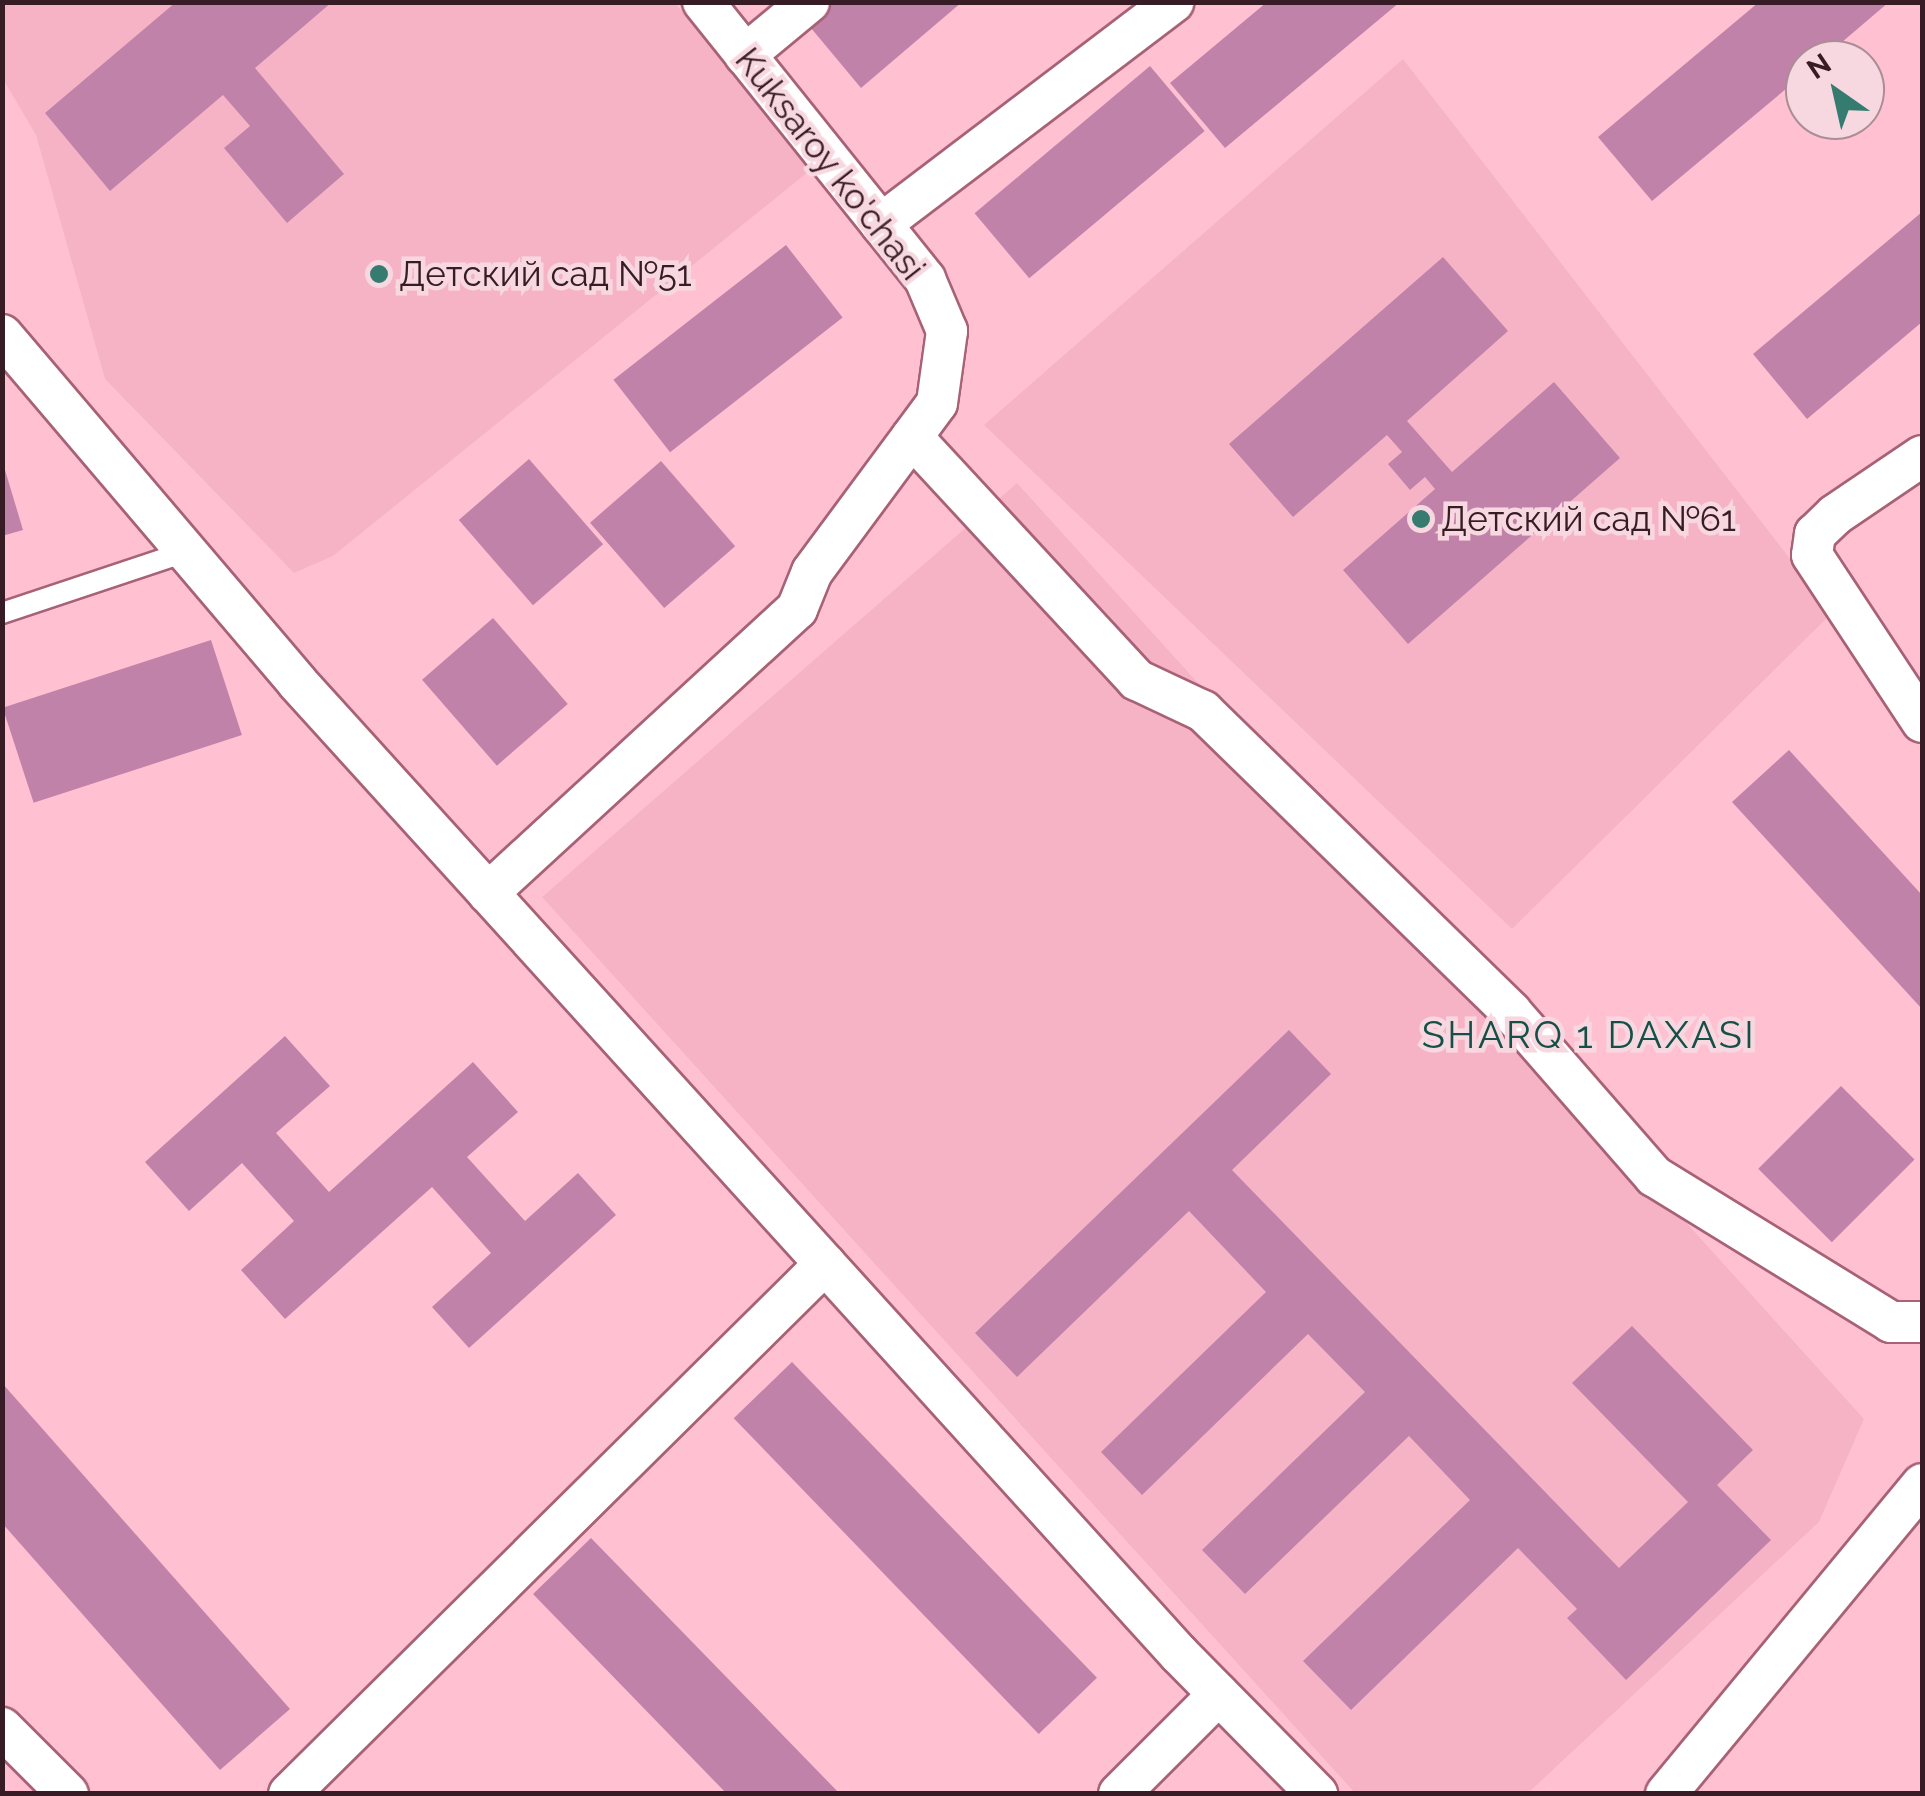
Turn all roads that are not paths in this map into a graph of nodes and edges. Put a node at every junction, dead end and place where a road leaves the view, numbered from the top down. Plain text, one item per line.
1 (703, 2) edge
2 (809, 2) edge
3 (1173, 2) edge
4 (745, 55) junction
5 (880, 224) junction
6 (2, 335) edge
7 (912, 437) junction
8 (1922, 456) edge
9 (185, 552) junction
10 (2, 612) edge
11 (1922, 722) edge
12 (488, 892) junction
13 (826, 1264) junction
14 (1922, 1322) edge
15 (1922, 1484) edge
16 (1219, 1694) junction
17 (2, 1728) edge
18 (68, 1794) edge
19 (289, 1794) edge
20 (1119, 1794) edge
21 (1317, 1794) edge
22 (1666, 1794) edge

1 - 4 street, Kuksaroy ko'chasi
2 - 4 street
3 - 5 street
4 - 5 street, Kuksaroy ko'chasi
5 - 7 street, Kuksaroy ko'chasi
6 - 9 street
7 - 12 street
7 - 14 street
8 - 11 street
9 - 10 lane
9 - 12 street
12 - 13 street
13 - 16 street
13 - 19 street
15 - 22 street
16 - 20 street
16 - 21 street
17 - 18 street

